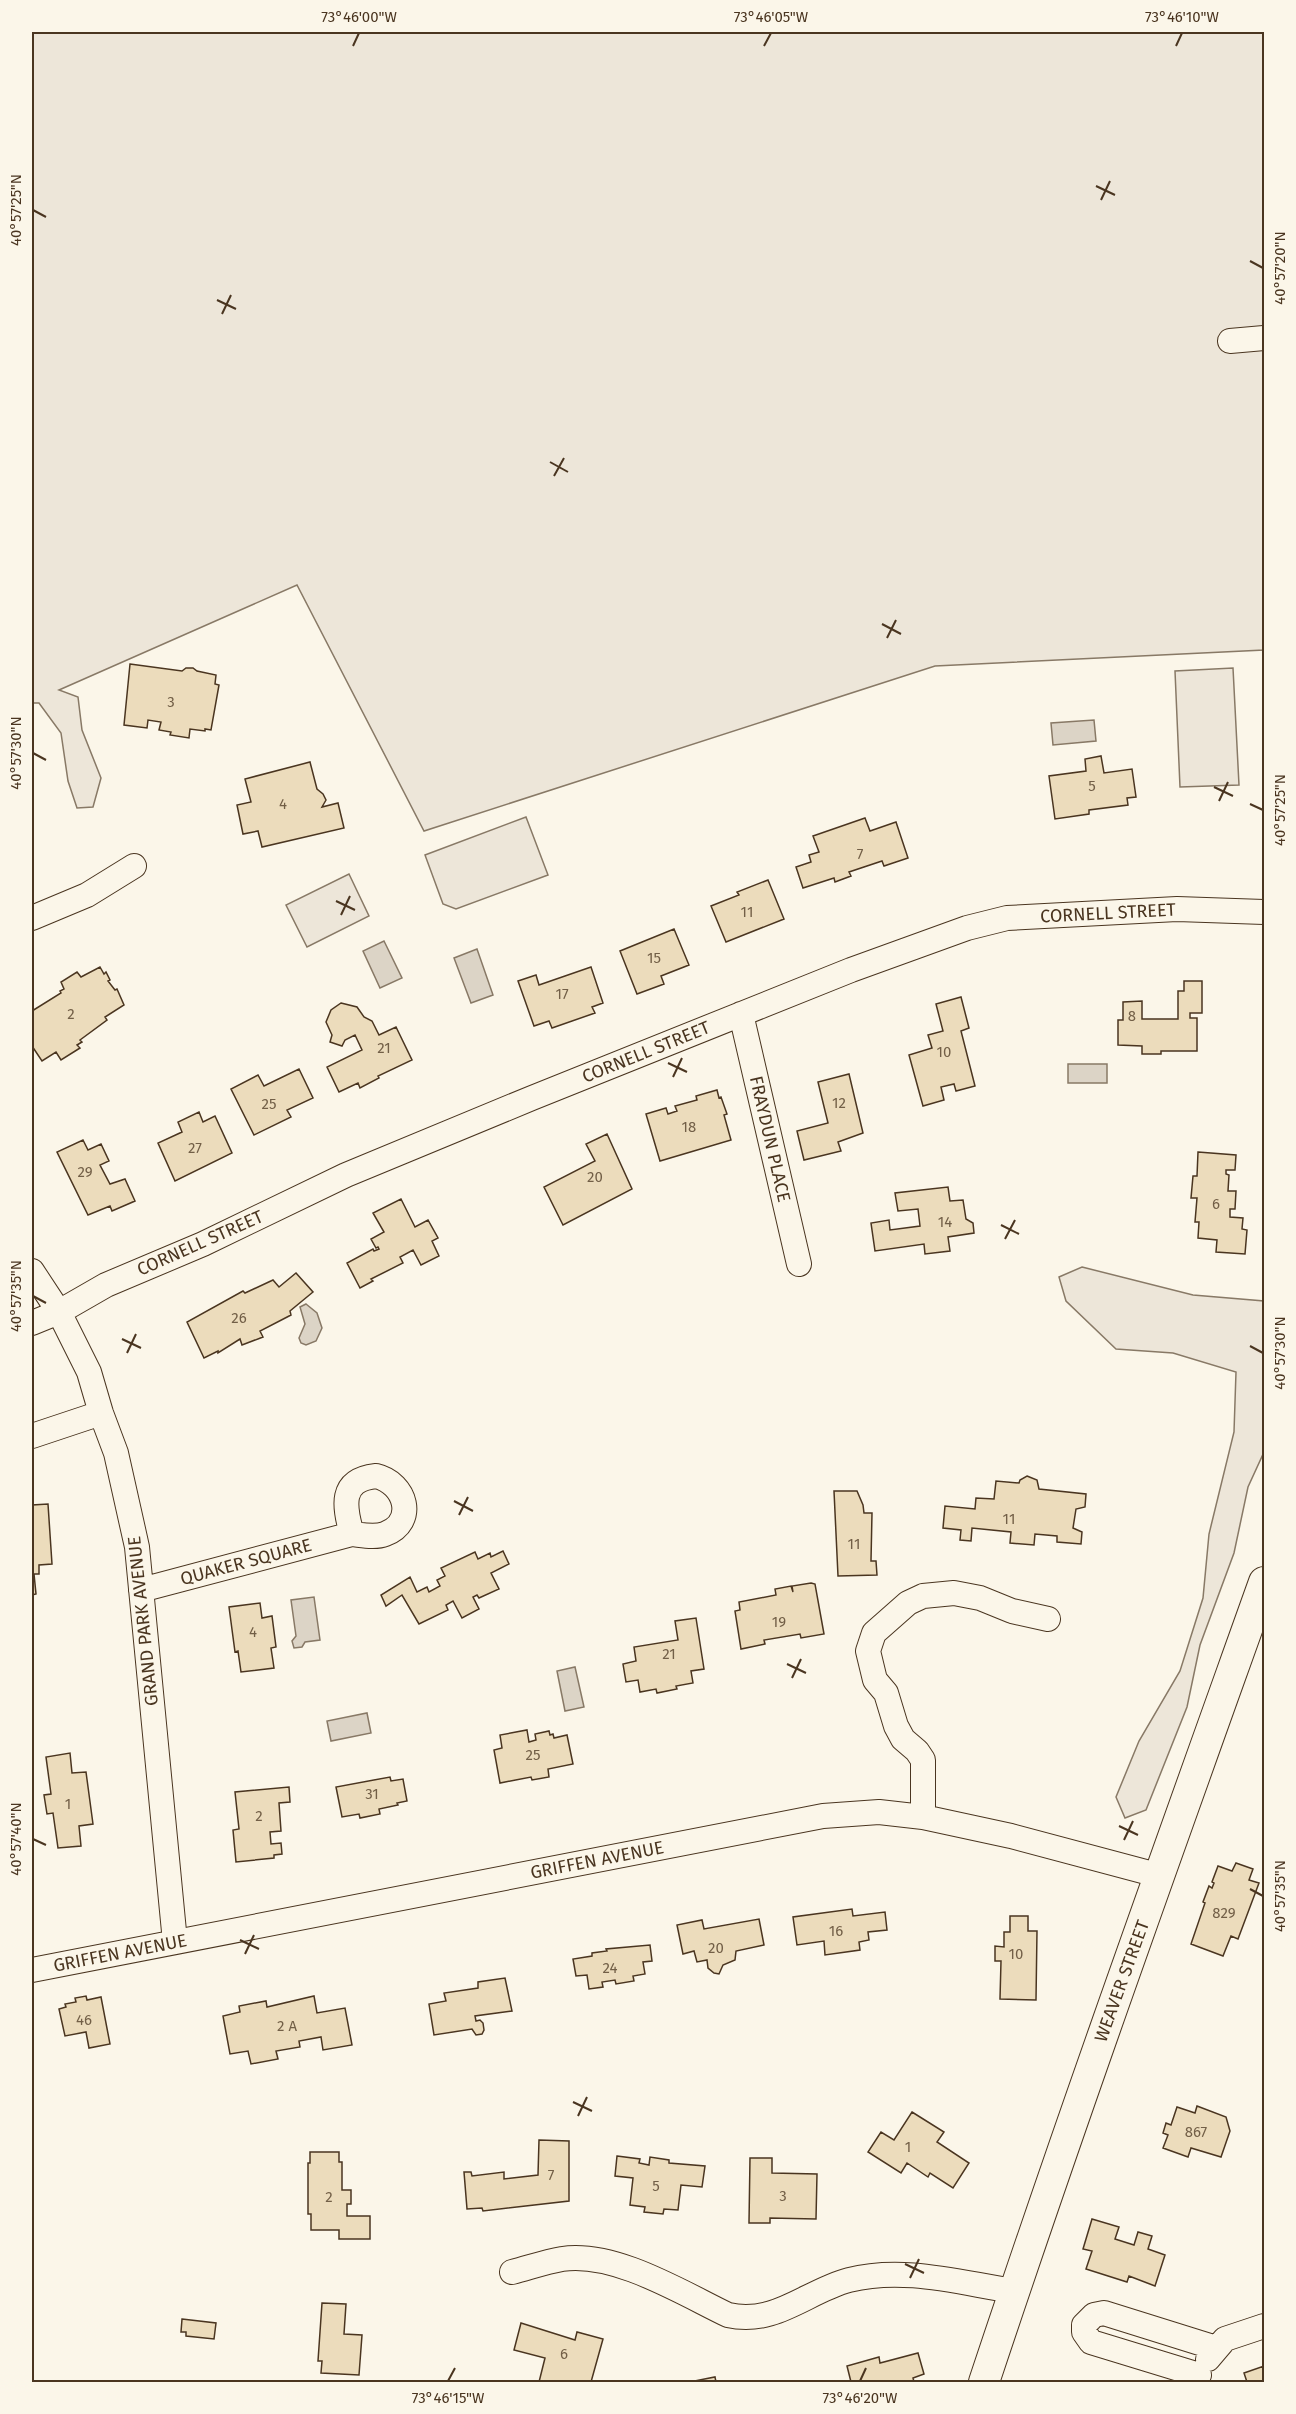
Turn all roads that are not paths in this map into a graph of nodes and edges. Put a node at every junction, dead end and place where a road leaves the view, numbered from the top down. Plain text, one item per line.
1 (1264, 338) edge
2 (1230, 341) dead end
3 (134, 866) dead end
4 (1264, 912) edge
5 (32, 918) edge
6 (741, 1014) junction
7 (800, 1264) dead end
8 (32, 1271) edge
9 (59, 1312) junction
10 (32, 1323) edge
11 (101, 1413) junction
12 (32, 1436) edge
13 (352, 1534) dead end
14 (1264, 1582) edge
15 (141, 1590) junction
16 (1259, 1610) edge
17 (1048, 1619) dead end
18 (922, 1817) junction
19 (1161, 1876) junction
20 (175, 1942) junction
21 (32, 1970) edge
22 (512, 2272) dead end
23 (1014, 2291) junction
24 (1264, 2326) edge
25 (1216, 2348) junction
26 (1197, 2379) edge
27 (984, 2382) edge

1 - 2 street
3 - 5 street
4 - 6 street, CORNELL STREET
6 - 7 street, FRAYDUN PLACE
6 - 9 street, CORNELL STREET
8 - 9 street, GRAND PARK AVENUE
9 - 10 street, CORNELL STREET
9 - 11 street, GRAND PARK AVENUE
11 - 12 street
11 - 15 street, GRAND PARK AVENUE
13 - 15 street, QUAKER SQUARE
14 - 16 main road, WEAVER STREET
15 - 20 street, GRAND PARK AVENUE
16 - 19 main road, WEAVER STREET
17 - 18 street
18 - 19 street, GRIFFEN AVENUE
18 - 20 street, GRIFFEN AVENUE
19 - 23 main road, WEAVER STREET
20 - 21 street, GRIFFEN AVENUE
22 - 23 street
23 - 27 main road, WEAVER STREET
24 - 25 street
25 - 26 street
25 - 26 street

